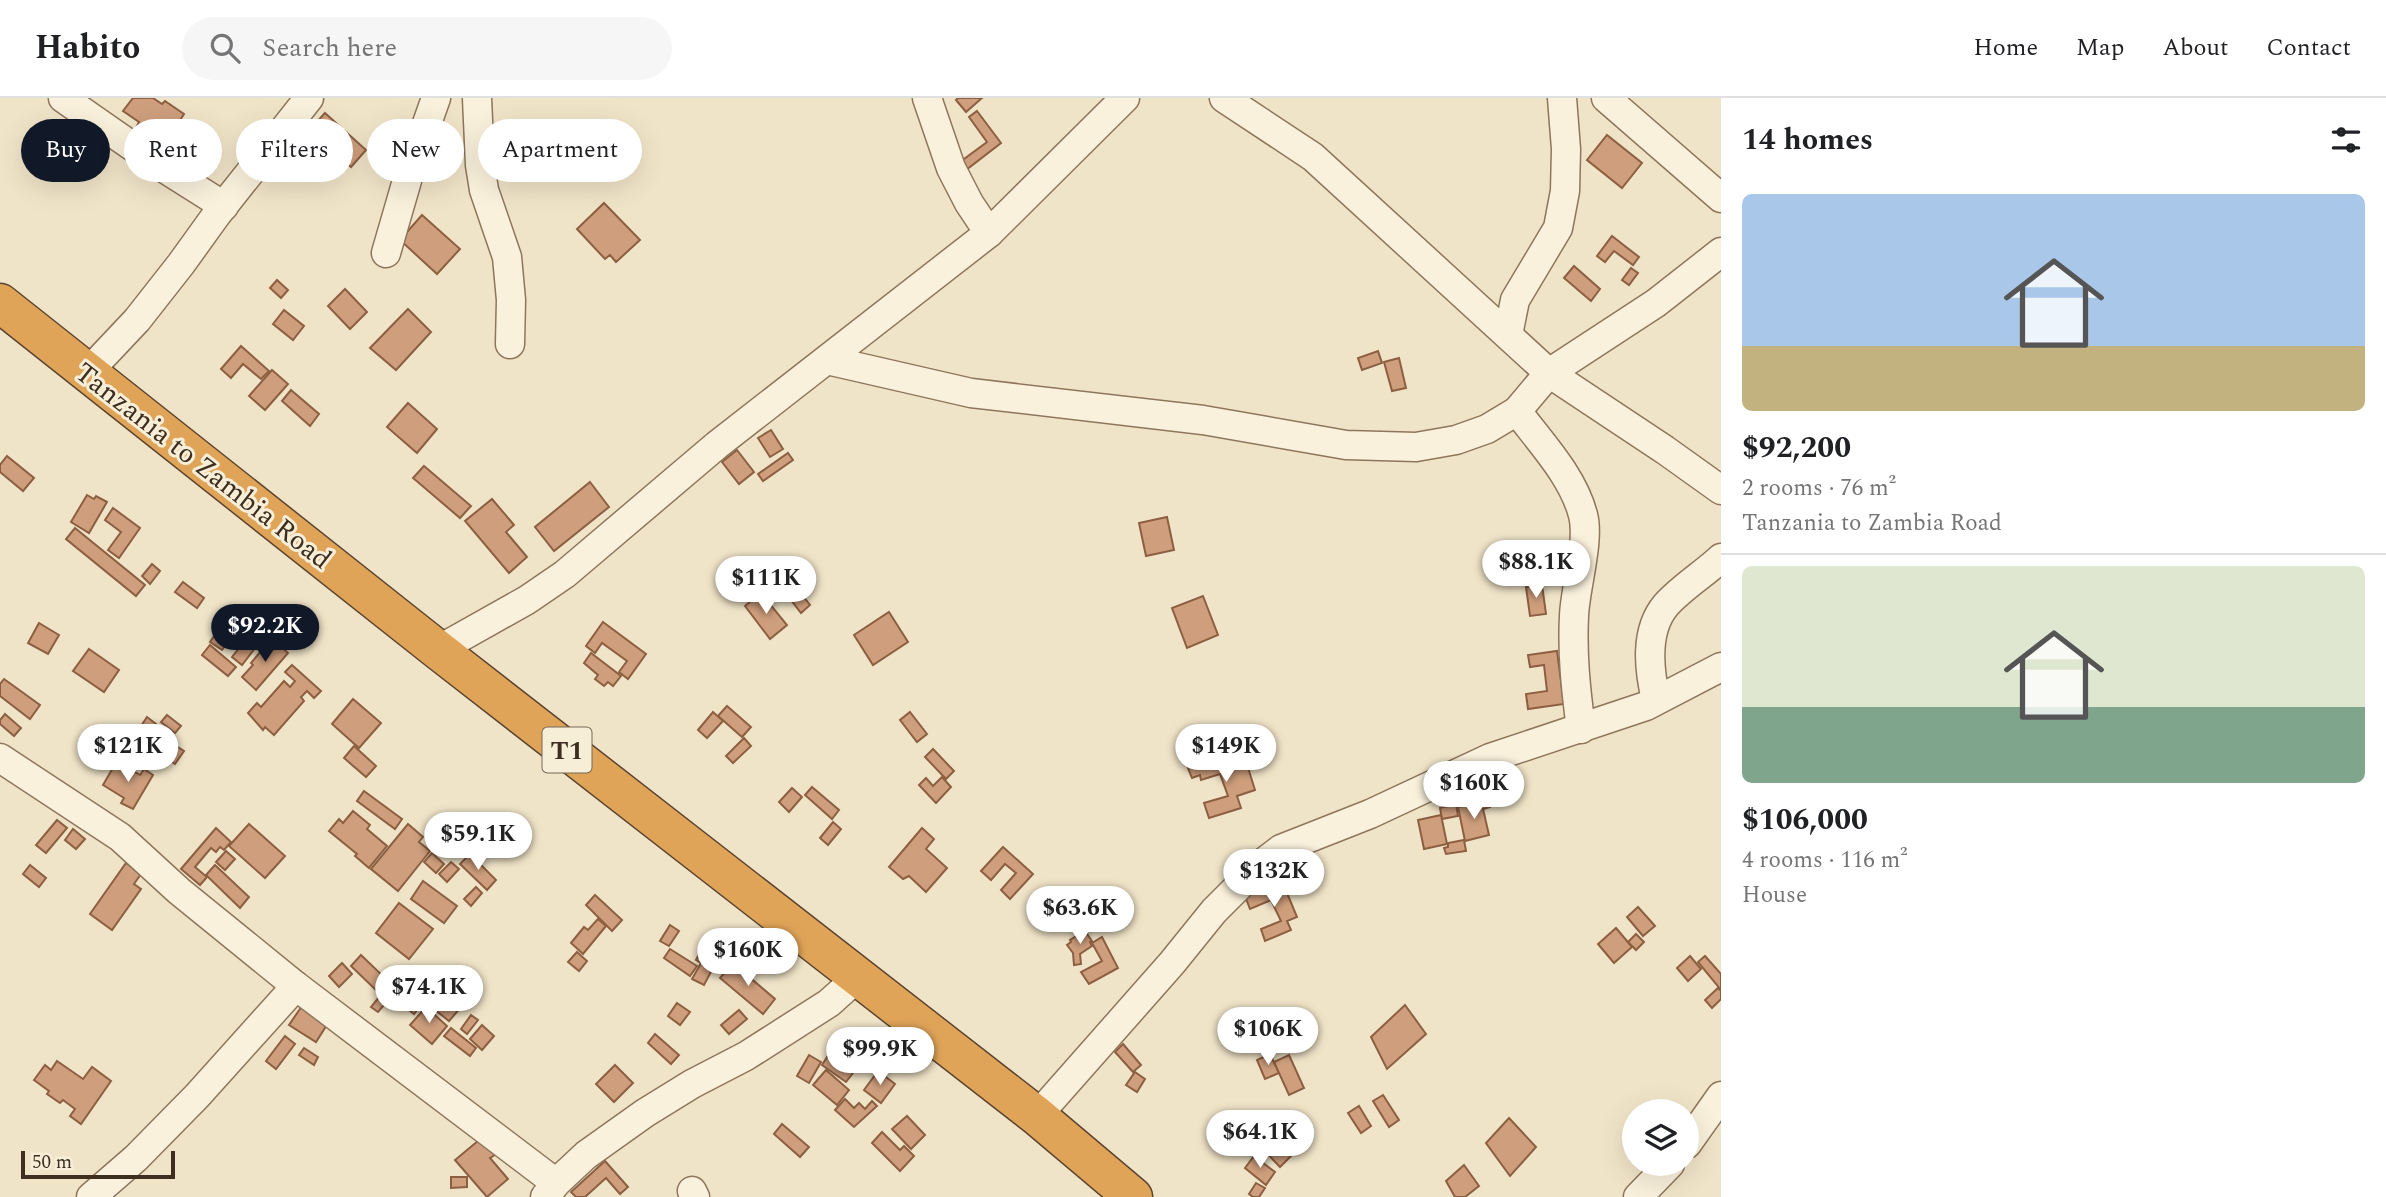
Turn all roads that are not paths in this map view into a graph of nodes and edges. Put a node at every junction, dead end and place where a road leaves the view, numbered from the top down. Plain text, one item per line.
1 (63, 98) edge
2 (309, 98) edge
3 (436, 98) edge
4 (477, 98) edge
5 (928, 98) edge
6 (1125, 98) edge
7 (1224, 98) edge
8 (1562, 98) edge
9 (1606, 98) edge
10 (1721, 198) edge
11 (224, 206) junction
12 (989, 233) junction
13 (1721, 252) edge
14 (386, 253) dead end
15 (0, 303) edge
16 (1508, 335) junction
17 (509, 344) dead end
18 (827, 360) junction
19 (87, 373) junction
20 (1549, 373) junction
21 (1517, 411) junction
22 (1721, 491) edge
23 (1721, 558) edge
24 (438, 650) junction
25 (1721, 667) edge
26 (1656, 700) junction
27 (1581, 729) junction
28 (0, 758) edge
29 (859, 976) junction
30 (296, 986) junction
31 (1721, 1096) edge
32 (1037, 1116) junction
33 (1699, 1127) edge
34 (1658, 1176) edge
35 (550, 1190) edge
36 (92, 1197) edge
37 (1133, 1197) edge
38 (1638, 1197) edge

1 - 11 street
2 - 11 street
3 - 14 street
4 - 17 street
5 - 12 street
6 - 12 street
7 - 16 street
8 - 16 street
9 - 10 street
11 - 19 street
12 - 18 street
13 - 20 street
15 - 19 highway, Tanzania to Zambia Road / T1
16 - 20 street
18 - 21 street
18 - 24 street
19 - 24 highway, Tanzania to Zambia Road / T1
20 - 21 street
20 - 22 street
21 - 27 street
23 - 26 street
24 - 29 highway, Tanzania to Zambia Road / T1
25 - 26 street
26 - 27 street
27 - 32 street
28 - 30 street
29 - 32 highway, Tanzania to Zambia Road / T1
29 - 35 street
30 - 35 street
30 - 36 street
31 - 33 street
32 - 37 highway, Tanzania to Zambia Road / T1
34 - 38 street

